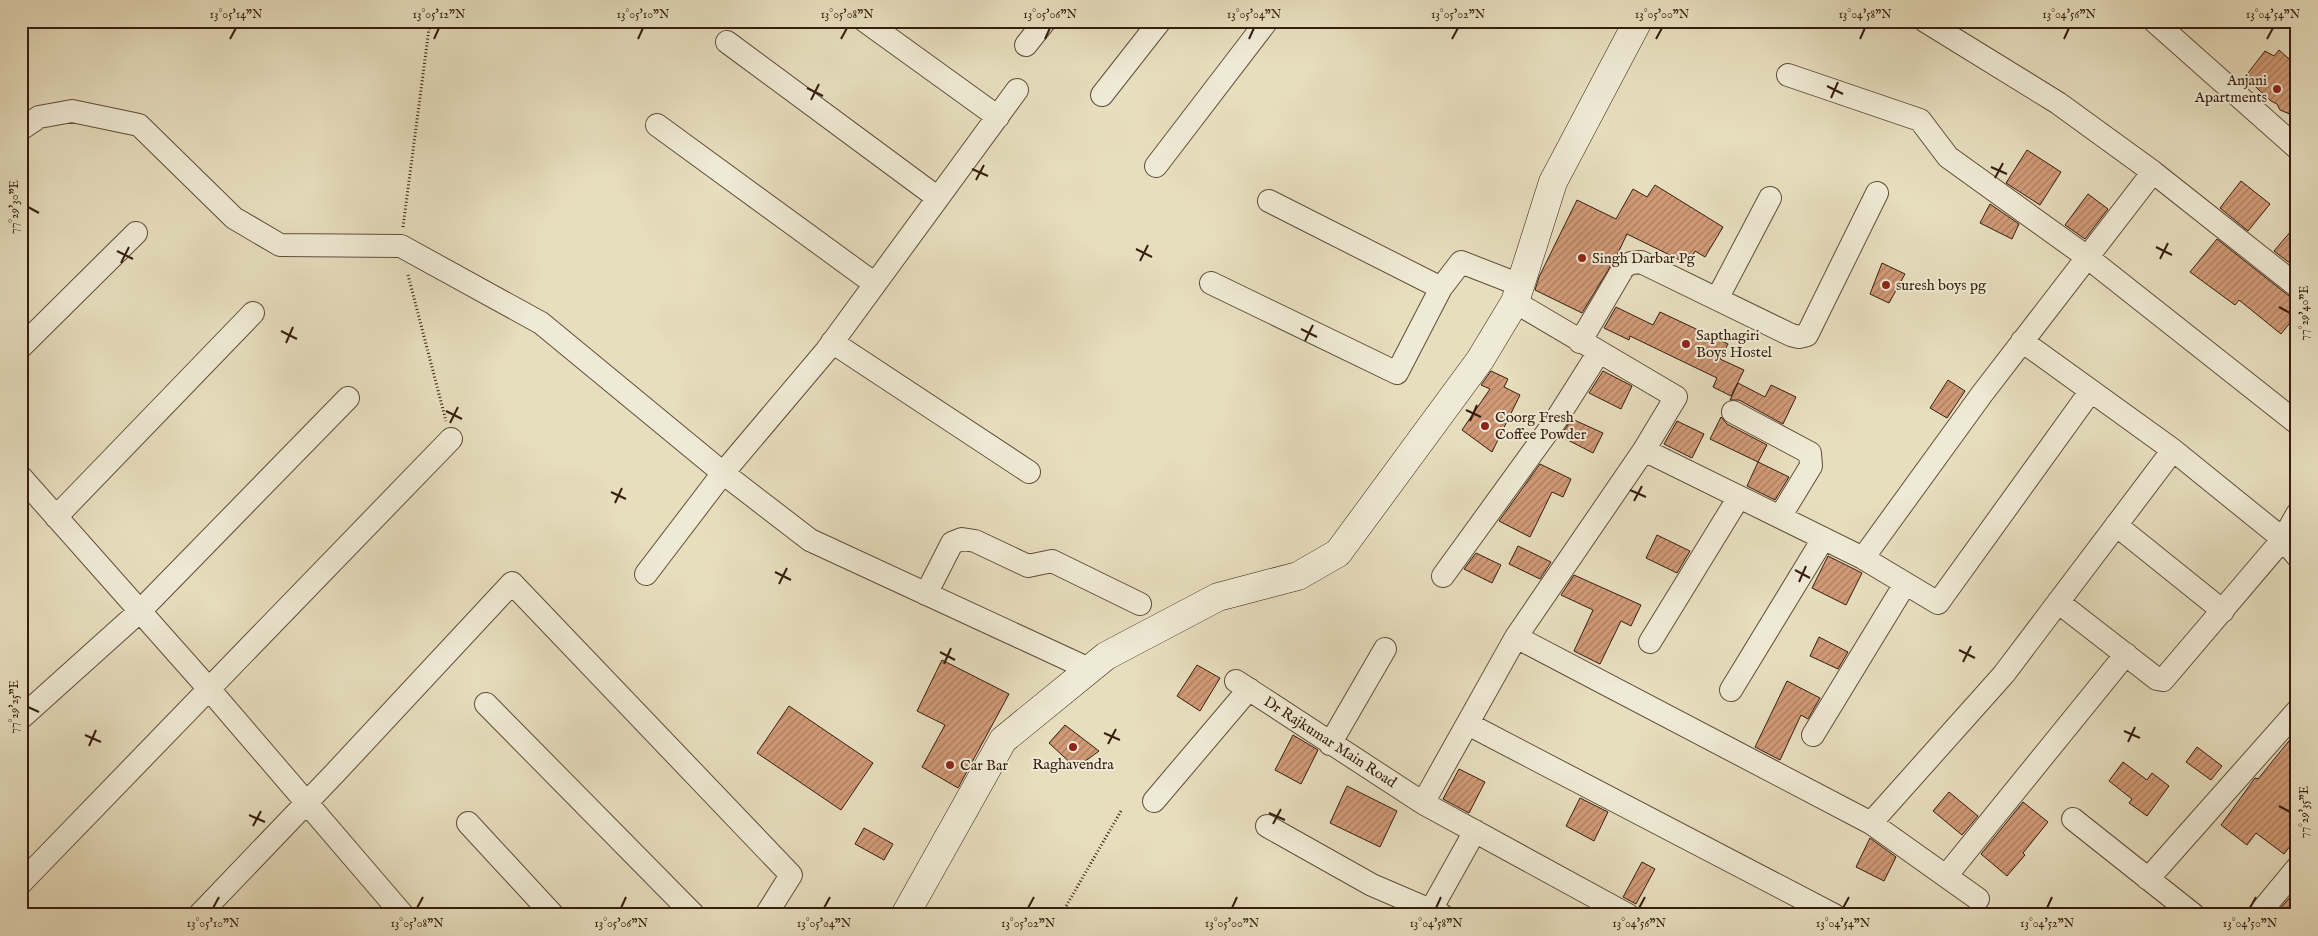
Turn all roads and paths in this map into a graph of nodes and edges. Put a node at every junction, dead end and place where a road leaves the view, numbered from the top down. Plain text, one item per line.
1 (865, 21) edge
2 (1045, 21) edge
3 (1160, 21) edge
4 (1267, 21) edge
5 (1638, 21) edge
6 (1925, 21) edge
7 (2154, 21) edge
8 (727, 42) dead end
9 (1026, 45) dead end
10 (1788, 75) dead end
11 (1017, 90) dead end
12 (1102, 95) dead end
13 (998, 117) junction
14 (657, 125) dead end
15 (21, 129) edge
16 (2297, 148) edge
17 (1156, 166) dead end
18 (2153, 172) junction
19 (1877, 193) dead end
20 (938, 198) junction
21 (1770, 198) dead end
22 (1269, 201) dead end
23 (136, 233) dead end
24 (2087, 258) junction
25 (1211, 282) dead end
26 (875, 284) junction
27 (2297, 286) edge
28 (1441, 288) junction
29 (1517, 293) junction
30 (1716, 299) junction
31 (253, 313) dead end
32 (2022, 341) junction
33 (832, 342) junction
34 (21, 347) edge
35 (1589, 347) junction
36 (2090, 392) junction
37 (348, 398) dead end
38 (1733, 412) dead end
39 (2297, 423) edge
40 (451, 439) dead end
41 (1644, 450) junction
42 (2173, 450) junction
43 (1029, 472) dead end
44 (723, 473) junction
45 (21, 477) edge
46 (1739, 497) junction
47 (2297, 514) edge
48 (56, 517) junction
49 (1780, 517) junction
50 (2116, 525) junction
51 (1823, 539) junction
52 (2290, 548) edge
53 (1863, 558) junction
54 (646, 574) dead end
55 (1443, 576) dead end
56 (1905, 584) junction
57 (926, 594) junction
58 (2058, 602) junction
59 (1140, 604) dead end
60 (140, 611) junction
61 (2223, 611) junction
62 (1516, 637) junction
63 (1650, 642) dead end
64 (1385, 649) dead end
65 (2126, 654) junction
66 (1089, 669) junction
67 (209, 689) junction
68 (1731, 690) dead end
69 (486, 704) dead end
70 (2297, 711) edge
71 (21, 718) edge
72 (1468, 724) junction
73 (1813, 735) dead end
74 (1330, 744) junction
75 (1154, 801) dead end
76 (1423, 803) junction
77 (306, 804) junction
78 (1121, 811) dead end
79 (2073, 819) dead end
80 (468, 823) dead end
81 (1870, 823) junction
82 (1267, 826) dead end
83 (1475, 831) junction
84 (2297, 868) edge
85 (1946, 876) junction
86 (2148, 879) junction
87 (21, 883) edge
88 (1978, 899) dead end
89 (1434, 913) edge
90 (199, 915) edge
91 (403, 915) edge
92 (553, 915) edge
93 (694, 915) edge
94 (766, 915) edge
95 (906, 915) edge
96 (1061, 915) edge
97 (1628, 915) edge
98 (1834, 915) edge
99 (2194, 915) edge
100 (2258, 915) edge

1 - 13 street
2 - 9 street
3 - 12 street
4 - 17 street
5 - 29 street
6 - 18 street
7 - 16 street
8 - 20 street
10 - 24 street
11 - 13 street
13 - 20 street
14 - 26 street
15 - 44 street
18 - 24 street
18 - 27 street
19 - 30 street
20 - 26 street
21 - 30 street
22 - 28 street
23 - 34 street
24 - 32 street
24 - 39 street
25 - 28 street
26 - 33 street
28 - 29 street
29 - 35 street
29 - 66 street
30 - 35 street
31 - 48 street
32 - 36 street
32 - 53 street
33 - 43 street
33 - 44 street
35 - 41 street
35 - 55 street
36 - 42 street
36 - 56 street
37 - 60 street
38 - 49 street
40 - 67 street
41 - 46 street
41 - 62 street
42 - 50 street
42 - 52 street
44 - 54 street
44 - 57 street
45 - 48 street
46 - 49 street
46 - 63 street
47 - 52 street
48 - 60 street
49 - 51 street
50 - 58 street
50 - 61 street
51 - 53 street
51 - 68 street
52 - 61 street
53 - 56 street
56 - 73 street
57 - 59 street
57 - 66 street
58 - 65 street
58 - 81 street
60 - 67 street
60 - 71 street
61 - 65 street
62 - 72 street
62 - 81 street
64 - 74 street
65 - 85 street
66 - 95 street
67 - 77 street
67 - 87 street
69 - 93 street
70 - 86 street
72 - 76 street
72 - 98 street
74 - 75 street, Dr Rajkumar Main Road
74 - 76 street, Dr Rajkumar Main Road
76 - 83 street, Dr Rajkumar Main Road
77 - 90 street
77 - 91 street
77 - 94 street
78 - 96 path
79 - 86 street
80 - 92 street
81 - 85 street
82 - 89 street
83 - 89 street
83 - 97 street, Dr Rajkumar Main Road
84 - 100 street
85 - 88 street
86 - 99 street

